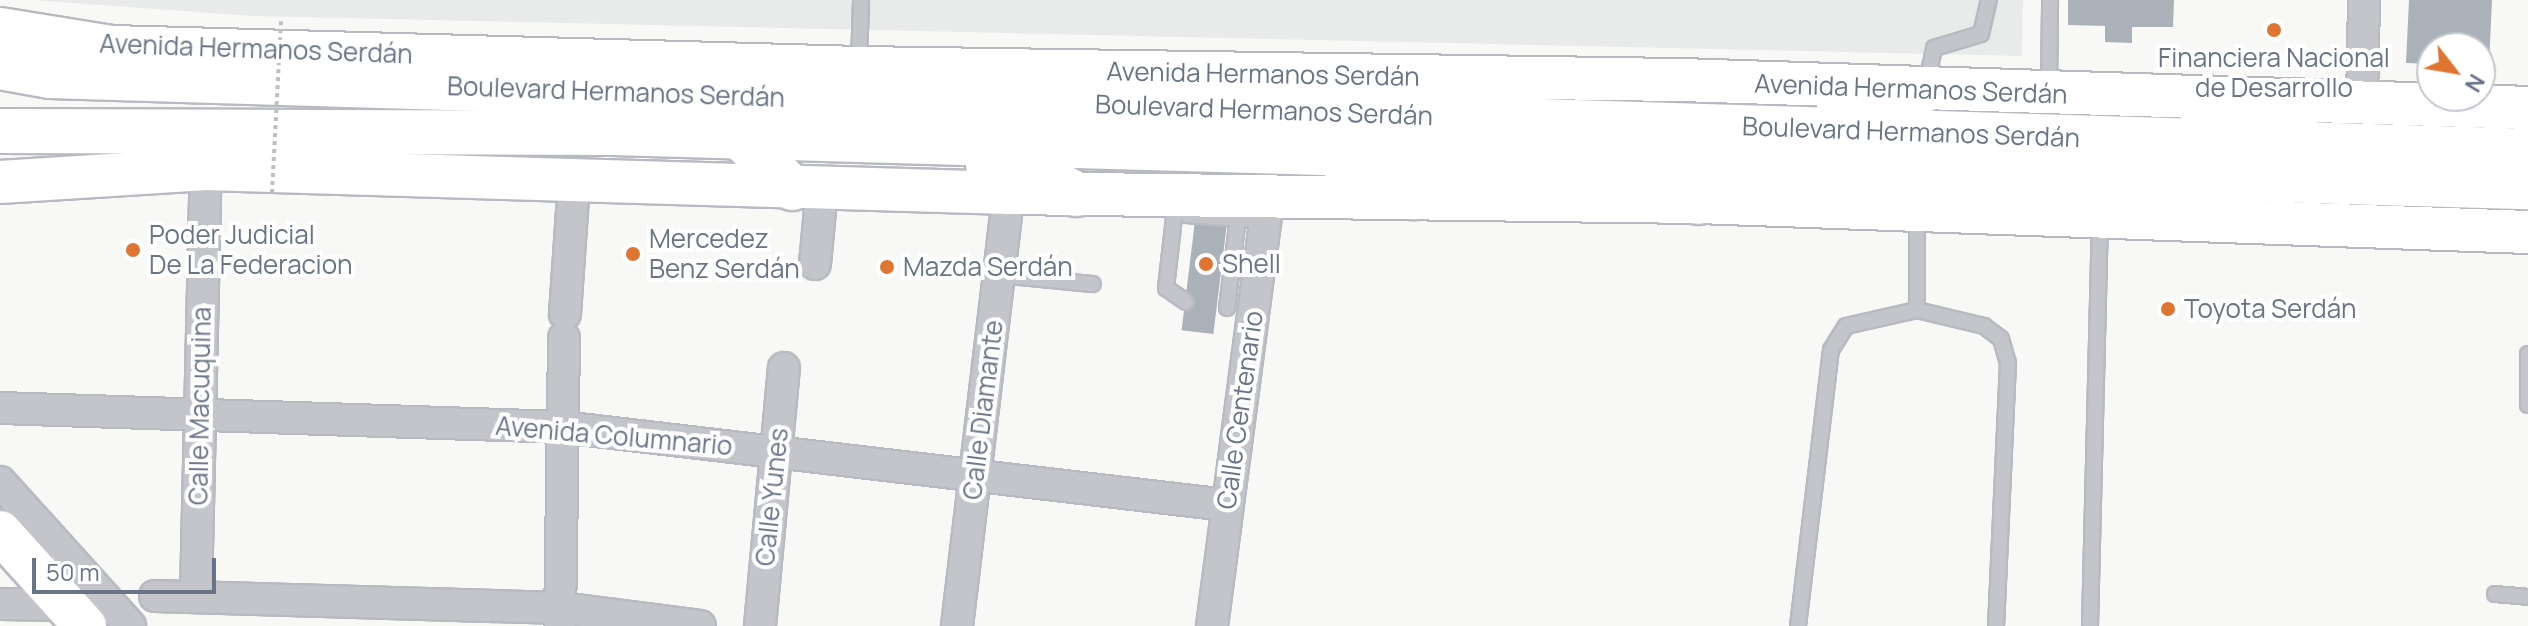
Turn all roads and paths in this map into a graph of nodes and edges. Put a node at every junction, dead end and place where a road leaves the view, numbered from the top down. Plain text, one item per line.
1 (861, 0) edge
2 (1989, 0) edge
3 (2050, 0) edge
4 (2364, 0) edge
5 (281, 21) dead end
6 (0, 29) edge
7 (0, 67) edge
8 (858, 68) junction
9 (1925, 90) junction
10 (2049, 94) junction
11 (2214, 100) junction
12 (2362, 103) junction
13 (2528, 108) edge
14 (1803, 128) junction
15 (0, 131) edge
16 (740, 137) junction
17 (931, 143) junction
18 (2265, 144) junction
19 (2528, 151) edge
20 (1255, 153) junction
21 (1766, 167) junction
22 (206, 169) junction
23 (574, 181) junction
24 (0, 182) edge
25 (2324, 184) junction
26 (2528, 187) edge
27 (807, 188) junction
28 (272, 193) dead end
29 (1009, 193) junction
30 (1076, 194) junction
31 (1413, 197) junction
32 (1698, 202) junction
33 (1175, 204) junction
34 (1253, 207) junction
35 (1917, 211) junction
36 (2100, 217) junction
37 (2528, 232) edge
38 (815, 264) dead end
39 (999, 275) junction
40 (1093, 284) dead end
41 (1186, 302) dead end
42 (1917, 310) junction
43 (2528, 354) edge
44 (784, 368) dead end
45 (2528, 405) edge
46 (0, 408) edge
47 (199, 414) junction
48 (562, 427) junction
49 (777, 452) junction
50 (975, 475) junction
51 (0, 482) edge
52 (1226, 505) junction
53 (0, 532) edge
54 (0, 574) edge
55 (2495, 594) dead end
56 (196, 595) junction
57 (155, 596) dead end
58 (2528, 597) edge
59 (33, 616) edge
60 (560, 617) edge
61 (130, 626) edge
62 (700, 626) edge
63 (760, 626) edge
64 (957, 626) edge
65 (1212, 626) edge
66 (1798, 626) edge
67 (1996, 626) edge
68 (2090, 626) edge

1 - 8 lane
2 - 9 lane
3 - 10 lane
4 - 12 street
5 - 28 path, bridge
6 - 8 main road, Avenida Hermanos Serdán
7 - 14 main road, Boulevard Hermanos Serdán
8 - 9 main road, Avenida Hermanos Serdán
9 - 10 main road, Avenida Hermanos Serdán
9 - 14 main road
10 - 11 main road, Avenida Hermanos Serdán
11 - 12 main road, Avenida Hermanos Serdán
11 - 18 main road
11 - 25 main road
12 - 13 main road, Avenida Hermanos Serdán
14 - 18 main road, Boulevard Hermanos Serdán
15 - 16 main road, Boulevard Hermanos Serdán
16 - 17 main road, Boulevard Hermanos Serdán
16 - 27 main road
17 - 20 main road, Boulevard Hermanos Serdán
17 - 30 main road
18 - 25 main road, Boulevard Hermanos Serdán
19 - 25 main road, Boulevard Hermanos Serdán
20 - 21 main road, Boulevard Hermanos Serdán
20 - 31 main road
21 - 25 main road, Boulevard Hermanos Serdán
21 - 32 main road
22 - 23 main road
22 - 24 main road
22 - 47 street, Calle Macuquina
23 - 27 main road
23 - 48 street
25 - 26 main road, Boulevard Hermanos Serdán
25 - 36 main road
25 - 37 main road
27 - 29 main road
27 - 38 street
29 - 30 main road
29 - 39 street, Calle Diamante
30 - 33 main road
31 - 32 main road
31 - 34 main road
32 - 35 main road
33 - 34 main road
33 - 41 lane
34 - 52 street, Calle Centenario
35 - 36 main road
35 - 42 lane
36 - 68 lane
39 - 40 lane
39 - 50 street, Calle Diamante
42 - 66 lane
42 - 67 lane
43 - 45 lane
44 - 49 street, Calle Yunes
46 - 47 street, Avenida Columnario
47 - 48 street, Avenida Columnario
47 - 56 street, Calle Macuquina
48 - 49 street, Avenida Columnario
48 - 60 street
49 - 50 street, Avenida Columnario
49 - 63 street, Calle Yunes
50 - 52 street, Avenida Columnario
50 - 64 street, Calle Diamante
51 - 61 street
52 - 65 street, Calle Centenario
53 - 59 main road
54 - 59 main road
55 - 58 lane
56 - 57 street
56 - 60 street
60 - 62 street

